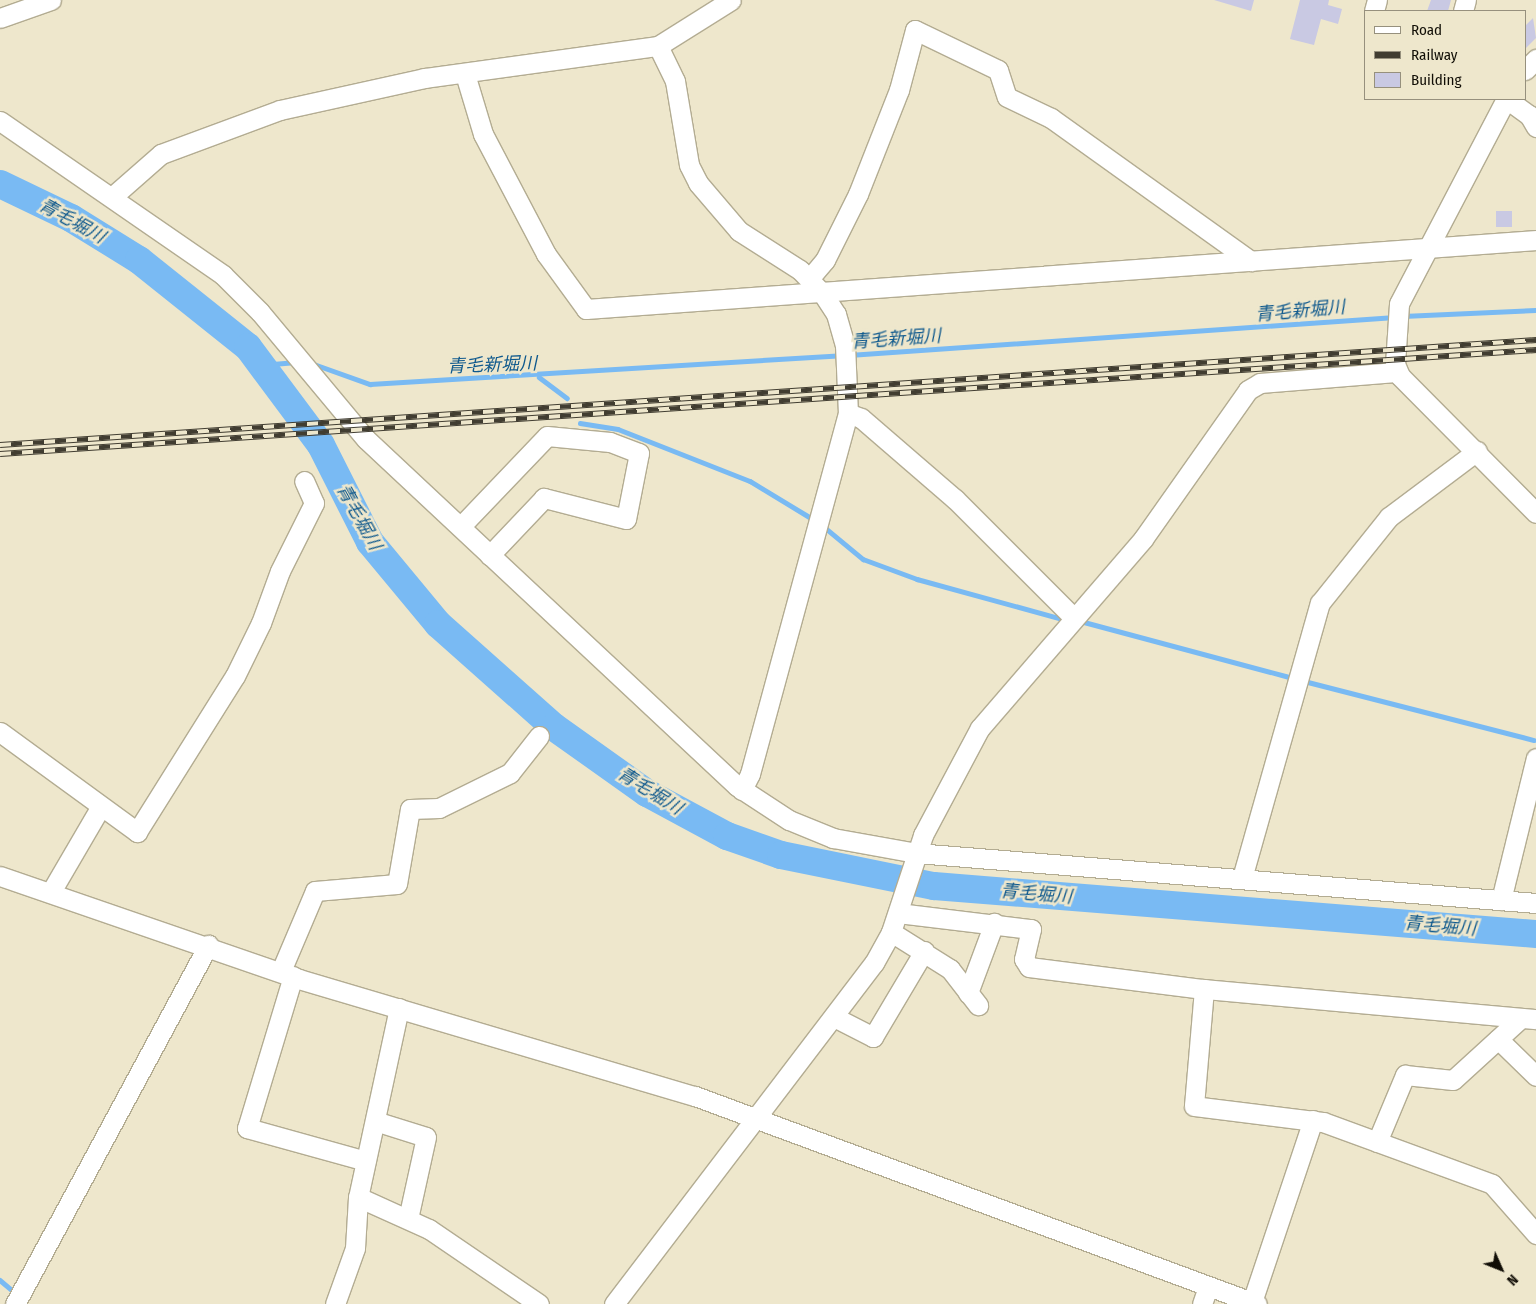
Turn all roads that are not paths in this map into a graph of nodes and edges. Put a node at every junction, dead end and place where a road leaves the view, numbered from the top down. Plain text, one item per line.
1 (51, 0) edge
2 (730, 0) edge
3 (0, 18) edge
4 (658, 46) junction
5 (1536, 59) edge
6 (1526, 69) edge
7 (465, 74) junction
8 (1506, 100) edge
9 (1508, 100) edge
10 (0, 121) edge
11 (1536, 127) edge
12 (112, 197) junction
13 (1536, 240) edge
14 (1429, 246) junction
15 (1251, 261) junction
16 (809, 279) junction
17 (823, 294) junction
18 (1395, 368) junction
19 (848, 413) junction
20 (1477, 451) junction
21 (304, 480) dead end
22 (1536, 513) edge
23 (461, 526) junction
24 (490, 555) junction
25 (1074, 618) junction
26 (0, 732) edge
27 (539, 736) dead end
28 (1536, 758) edge
29 (742, 790) junction
30 (1532, 795) edge
31 (100, 808) junction
32 (914, 858) junction
33 (0, 876) edge
34 (1242, 878) junction
35 (52, 890) junction
36 (1501, 900) junction
37 (1536, 903) edge
38 (900, 906) junction
39 (994, 923) junction
40 (891, 932) junction
41 (208, 945) junction
42 (931, 956) junction
43 (287, 974) junction
44 (1204, 989) junction
45 (399, 1008) junction
46 (834, 1017) junction
47 (1529, 1019) edge
48 (1498, 1039) junction
49 (1536, 1076) edge
50 (756, 1118) junction
51 (375, 1120) junction
52 (1314, 1120) junction
53 (1377, 1142) junction
54 (366, 1161) junction
55 (358, 1197) junction
56 (408, 1219) junction
57 (1536, 1234) edge
58 (1205, 1295) edge
59 (1254, 1303) edge
60 (14, 1304) edge
61 (335, 1304) edge
62 (539, 1304) edge
63 (614, 1304) edge

1 - 3 street
2 - 4 street
4 - 7 street
4 - 16 street
5 - 6 street
7 - 12 street
7 - 17 street
8 - 14 street
9 - 11 street
10 - 12 street
12 - 23 street
13 - 14 street
14 - 15 street
14 - 18 street
15 - 16 street
15 - 17 street
16 - 17 street
17 - 19 street
18 - 20 street
18 - 25 street
19 - 25 street
19 - 29 street
20 - 22 street
20 - 34 street
21 - 31 street
23 - 24 street
23 - 24 street
24 - 29 street
25 - 32 street
26 - 31 street
27 - 43 street
28 - 30 street
29 - 32 street
30 - 36 street
31 - 35 street
32 - 34 street
32 - 38 street
33 - 35 street
34 - 36 street
35 - 41 street
36 - 37 street
38 - 39 street
38 - 40 street
39 - 42 street
39 - 44 street
40 - 42 street
40 - 46 street
41 - 43 street
41 - 60 street
42 - 46 street
43 - 45 street
43 - 54 street
44 - 47 street
44 - 52 street
45 - 50 street
45 - 51 street
46 - 50 street
47 - 48 street
48 - 49 street
48 - 53 street
50 - 58 street
50 - 63 street
51 - 54 street
51 - 56 street
52 - 53 street
52 - 59 street
53 - 57 street
54 - 55 street
55 - 56 street
55 - 61 street
56 - 62 street
58 - 59 street

